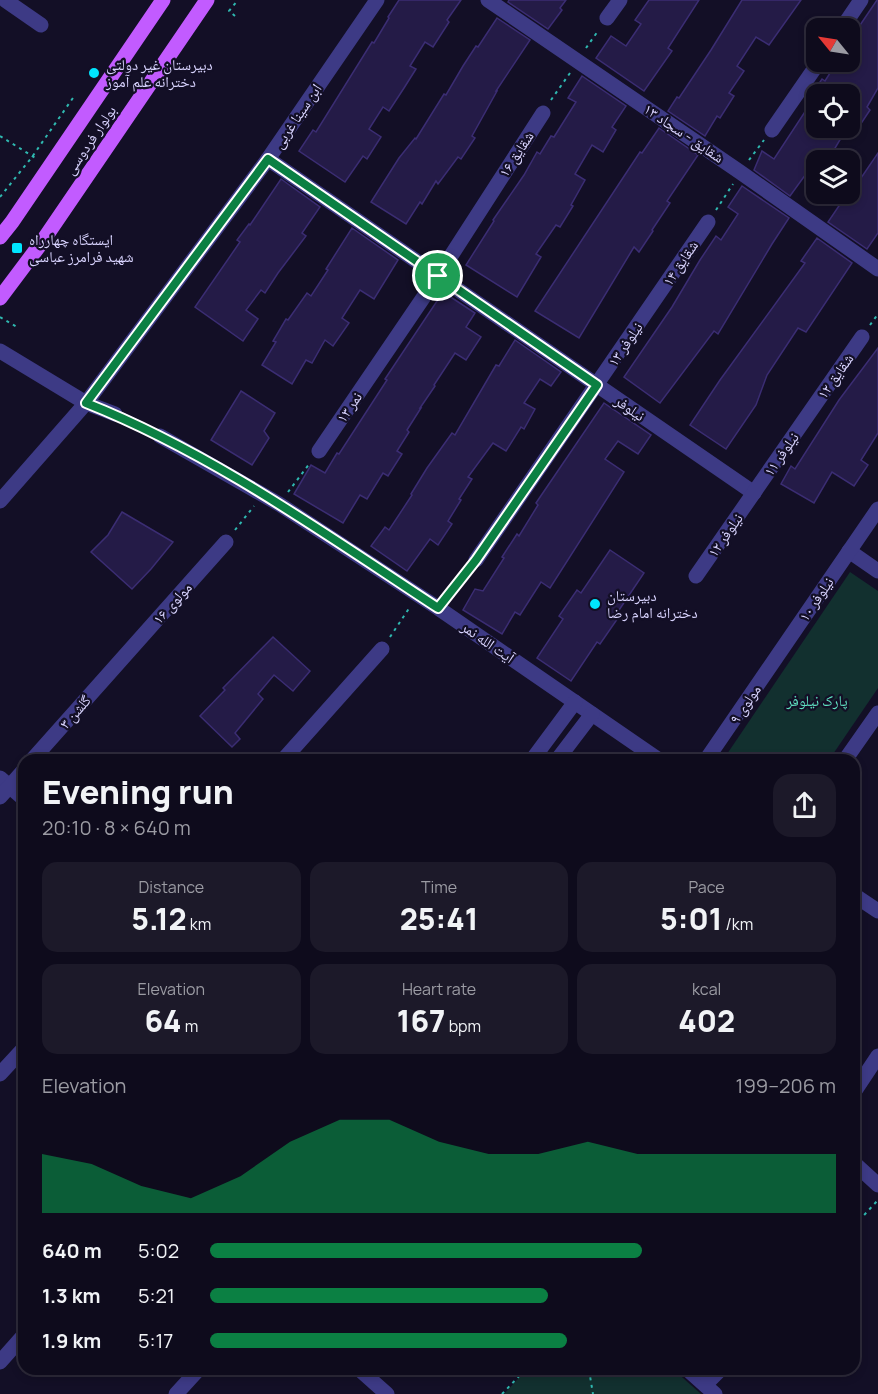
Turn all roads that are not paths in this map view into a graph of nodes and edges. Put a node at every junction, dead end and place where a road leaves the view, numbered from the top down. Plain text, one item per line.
1 (5, 0) edge
2 (163, 0) edge
3 (207, 0) edge
4 (376, 0) edge
5 (488, 0) edge
6 (620, 0) edge
7 (861, 0) edge
8 (607, 18) dead end
9 (849, 18) edge
10 (41, 25) dead end
11 (812, 72) edge
12 (543, 113) dead end
13 (772, 129) dead end
14 (268, 159) junction
15 (708, 222) dead end
16 (6, 225) edge
17 (0, 237) edge
18 (878, 269) edge
19 (438, 276) junction
20 (0, 298) edge
21 (653, 304) joint
22 (862, 337) dead end
23 (0, 351) edge
24 (597, 385) junction
25 (86, 403) junction
26 (115, 414) joint
27 (808, 415) joint
28 (160, 436) joint
29 (319, 451) road end
30 (754, 493) junction
31 (0, 501) edge
32 (878, 509) edge
33 (226, 542) road end
34 (849, 551) junction
35 (476, 560) road end
36 (878, 571) edge
37 (696, 576) dead end
38 (783, 647) joint
39 (382, 649) road end
40 (118, 664) joint
41 (574, 702) junction
42 (878, 713) edge
43 (592, 714) junction
44 (37, 754) edge
45 (288, 754) edge
46 (536, 754) edge
47 (562, 754) edge
48 (650, 754) edge
49 (710, 754) edge
50 (849, 754) edge
51 (18, 775) edge
52 (3, 787) edge
53 (18, 796) edge
54 (860, 899) edge
55 (878, 912) edge
56 (18, 1054) edge
57 (878, 1056) edge
58 (0, 1074) edge
59 (860, 1083) edge
60 (860, 1168) edge
61 (878, 1185) edge
62 (18, 1342) edge
63 (0, 1362) edge
64 (193, 1375) edge
65 (364, 1375) edge
66 (694, 1375) edge
67 (718, 1375) edge
68 (710, 1390) edge
69 (377, 1391) edge
70 (176, 1394) edge

1 - 10 street
2 - 16 main road, بولوار فردوسی
3 - 20 main road, بولوار فردوسی
4 - 14 street, ابن سینا غربی
5 - 18 street, شقایق - سجاد ۱۳
6 - 8 street
7 - 9 street
11 - 13 street
12 - 19 street, شقایق ۱۶
14 - 19 street, نیلوفر
14 - 25 street, ابن سینا غربی
15 - 21 street, شقایق ۱۴
16 - 17 main road, بولوار فردوسی
19 - 24 street, نیلوفر
19 - 29 street, نمر ۱۳
21 - 24 street, نیلوفر ۱۳
22 - 27 street, شقایق ۱۲
23 - 25 street
24 - 30 street, نیلوفر
24 - 35 street, نیلوفر ۱۳
25 - 26 street
25 - 31 street, ابن سینا غربی
26 - 28 street
27 - 30 street, نیلوفر ۱۱
28 - 41 street, آیت الله نمر
30 - 37 street, نیلوفر ۱۲
32 - 34 street, نیلوفر ۱۰
33 - 40 street, مولوی ۱۶
34 - 36 street
34 - 38 street, نیلوفر ۱۰
38 - 49 street, مولوی ۹
39 - 45 street
40 - 44 street, گلشن ۳
41 - 43 street, آیت الله نمر
41 - 46 street
42 - 50 street
43 - 47 street
43 - 48 street, آیت الله نمر
51 - 52 street
52 - 53 street
54 - 55 street
56 - 58 street
57 - 59 street
60 - 61 street
62 - 63 street
64 - 70 street
65 - 69 street
66 - 68 street
67 - 68 street

